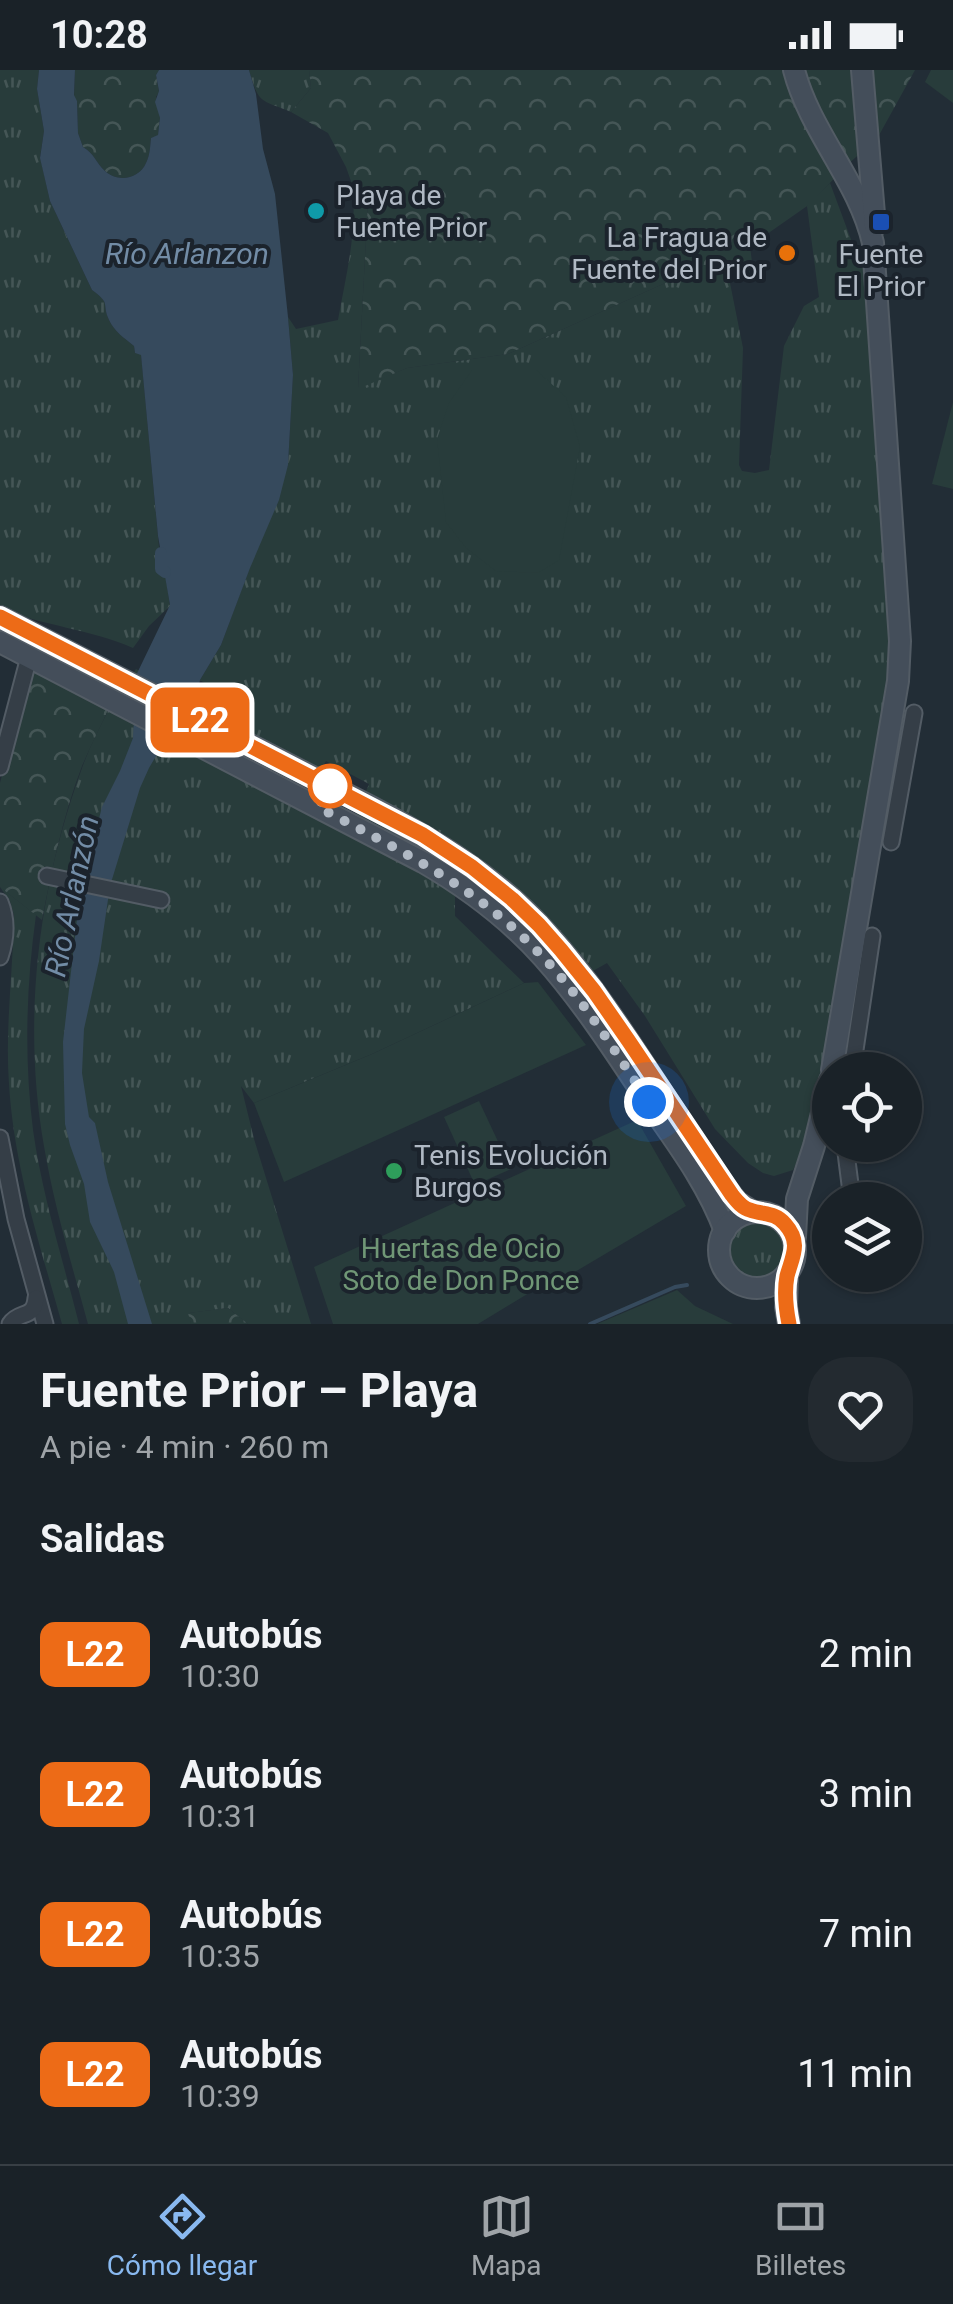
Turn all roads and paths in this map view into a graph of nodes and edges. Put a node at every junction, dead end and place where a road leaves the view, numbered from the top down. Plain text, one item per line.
1 (794, 70) edge
2 (862, 70) edge
3 (870, 156) junction
4 (872, 178) junction
5 (849, 184) junction
6 (873, 242) junction
7 (0, 617) edge
8 (0, 642) edge
9 (29, 657) junction
10 (886, 750) junction
11 (0, 767) edge
12 (891, 842) dead end
13 (49, 877) dead end
14 (154, 898) dead end
15 (0, 902) edge
16 (872, 936) dead end
17 (0, 957) edge
18 (835, 1052) edge
19 (855, 1052) edge
20 (0, 1138) edge
21 (812, 1152) edge
22 (800, 1185) junction
23 (756, 1212) junction
24 (8, 1220) edge
25 (725, 1231) junction
26 (795, 1244) junction
27 (788, 1274) junction
28 (756, 1288) junction
29 (36, 1298) junction
30 (13, 1318) edge
31 (44, 1323) edge
32 (787, 1324) edge

1 - 5 main road
2 - 3 main road
3 - 4 main road
3 - 5 main road
4 - 5 main road
4 - 6 main road
5 - 6 main road
6 - 10 main road
7 - 23 main road
8 - 9 main road
9 - 11 street
9 - 25 main road
10 - 12 street
10 - 18 main road
13 - 14 street
15 - 17 street
16 - 19 street
20 - 24 street
21 - 22 main road
22 - 23 main road
22 - 26 main road
23 - 25 main road
23 - 26 main road
24 - 29 street
25 - 28 main road
26 - 27 main road
27 - 28 main road
27 - 32 main road
28 - 32 main road
29 - 30 street
29 - 31 street
30 - 31 street

